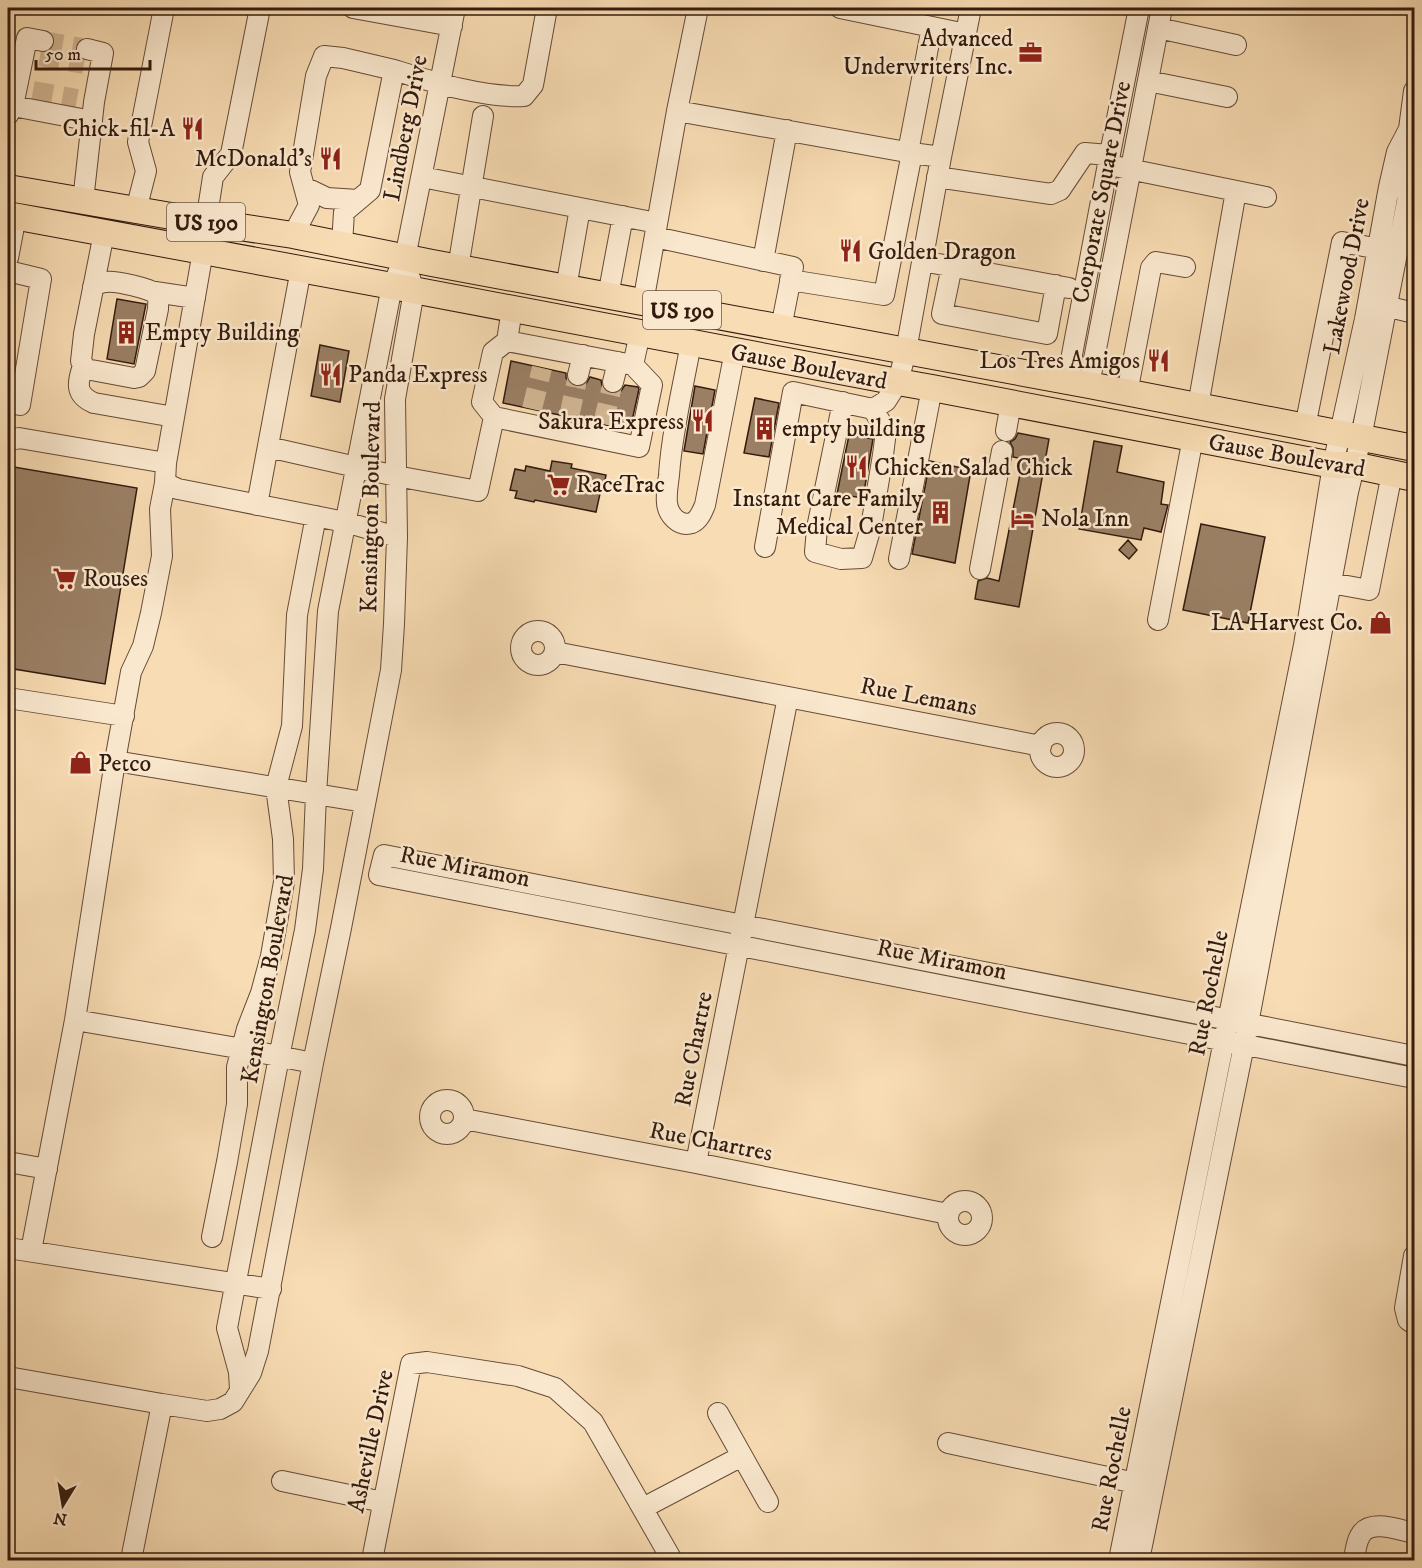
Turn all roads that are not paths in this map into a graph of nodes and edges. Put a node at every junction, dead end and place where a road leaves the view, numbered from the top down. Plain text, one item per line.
1 (164, 8) edge
2 (260, 8) edge
3 (353, 8) edge
4 (547, 8) edge
5 (698, 8) edge
6 (840, 8) edge
7 (971, 8) edge
8 (1139, 8) edge
9 (1162, 8) edge
10 (453, 17) edge
11 (932, 27) junction
12 (1158, 28) junction
13 (966, 34) junction
14 (1236, 45) dead end
15 (35, 50) dead end
16 (90, 60) dead end
17 (394, 70) junction
18 (1148, 81) junction
19 (441, 85) junction
20 (1414, 91) edge
21 (1227, 97) dead end
22 (18, 100) edge
23 (88, 107) junction
24 (677, 111) junction
25 (483, 116) dead end
26 (1409, 129) junction
27 (787, 130) junction
28 (910, 152) junction
29 (1413, 157) edge
30 (1108, 160) junction
31 (939, 167) junction
32 (1131, 170) junction
33 (422, 177) junction
34 (304, 187) junction
35 (471, 187) junction
36 (20, 190) edge
37 (1236, 191) junction
38 (1266, 197) dead end
39 (358, 200) junction
40 (83, 201) junction
41 (580, 208) junction
42 (136, 210) junction
43 (17, 216) edge
44 (622, 216) junction
45 (206, 222) junction
46 (656, 230) junction
47 (104, 233) junction
48 (293, 235) junction
49 (342, 244) junction
50 (1377, 249) junction
51 (203, 251) junction
52 (1397, 252) junction
53 (8, 258) edge
54 (405, 258) junction
55 (763, 261) junction
56 (922, 261) junction
57 (952, 266) junction
58 (1185, 267) dead end
59 (458, 268) junction
60 (301, 269) junction
61 (8, 272) edge
62 (790, 280) junction
63 (1056, 285) junction
64 (93, 287) junction
65 (566, 288) junction
66 (403, 289) junction
67 (1085, 291) junction
68 (154, 292) junction
69 (1107, 294) junction
70 (608, 296) junction
71 (195, 298) junction
72 (643, 303) junction
73 (1377, 304) junction
74 (512, 309) junction
75 (1414, 313) edge
76 (781, 328) junction
77 (640, 333) junction
78 (507, 341) junction
79 (691, 343) junction
80 (735, 351) junction
81 (906, 351) junction
82 (583, 355) junction
83 (799, 363) junction
84 (626, 364) junction
85 (83, 366) junction
86 (578, 375) tunnel mouth
87 (613, 382) tunnel mouth
88 (898, 382) junction
89 (1078, 383) junction
90 (932, 388) junction
91 (793, 392) junction
92 (1127, 393) junction
93 (843, 402) junction
94 (8, 403) edge
95 (1011, 403) junction
96 (1198, 406) junction
97 (873, 409) junction
98 (174, 417) junction
99 (494, 417) junction
100 (1305, 427) junction
101 (1006, 430) dead end
102 (1351, 436) junction
103 (1193, 438) junction
104 (8, 441) edge
105 (268, 447) junction
106 (1414, 448) edge
107 (1002, 451) dead end
108 (166, 463) junction
109 (1343, 465) junction
110 (356, 467) junction
111 (1403, 475) edge
112 (396, 476) junction
113 (165, 483) junction
114 (257, 505) junction
115 (316, 516) junction
116 (345, 522) junction
117 (397, 537) junction
118 (765, 547) dead end
119 (899, 559) dead end
120 (980, 569) dead end
121 (1331, 583) junction
122 (1158, 620) dead end
123 (555, 652) dead end
124 (788, 697) junction
125 (8, 698) edge
126 (124, 716) junction
127 (1296, 725) junction
128 (1041, 746) dead end
129 (115, 761) junction
130 (276, 788) junction
131 (316, 794) junction
132 (364, 802) junction
133 (742, 925) junction
134 (739, 945) junction
135 (75, 1020) junction
136 (1238, 1022) junction
137 (1234, 1043) junction
138 (243, 1049) junction
139 (1414, 1056) edge
140 (279, 1057) junction
141 (313, 1063) junction
142 (1414, 1078) edge
143 (464, 1119) dead end
144 (8, 1162) edge
145 (696, 1163) junction
146 (47, 1168) junction
147 (948, 1214) dead end
148 (212, 1237) dead end
149 (8, 1248) edge
150 (31, 1251) junction
151 (1414, 1256) edge
152 (235, 1283) junction
153 (271, 1289) junction
154 (1414, 1324) edge
155 (1163, 1340) junction
156 (1182, 1344) junction
157 (8, 1377) edge
158 (240, 1390) junction
159 (162, 1404) junction
160 (718, 1413) dead end
161 (948, 1443) dead end
162 (742, 1456) junction
163 (282, 1481) dead end
164 (1134, 1483) junction
165 (1153, 1487) junction
166 (384, 1502) junction
167 (768, 1502) dead end
168 (643, 1508) junction
169 (1414, 1533) edge
170 (131, 1560) edge
171 (372, 1560) edge
172 (672, 1560) edge
173 (1119, 1560) edge
174 (1139, 1560) edge
175 (1354, 1560) edge

1 - 42 street
2 - 45 street
3 - 10 street
4 - 19 street
5 - 24 street
6 - 11 street
7 - 13 street
8 - 30 street, Corporate Square Drive
9 - 12 street, Corporate Square Drive
10 - 19 street, Lindberg Drive
11 - 13 street
11 - 28 street
12 - 14 street
12 - 18 street, Corporate Square Drive
13 - 31 street
15 - 22 street
16 - 23 street
17 - 19 street
17 - 34 street
17 - 39 street
18 - 21 street
18 - 32 street, Corporate Square Drive
19 - 33 street, Lindberg Drive
20 - 26 street, Lakewood Drive
22 - 23 street
23 - 40 street
24 - 27 street
24 - 46 street
25 - 35 street
26 - 29 street, Lakewood Drive
26 - 50 street, Lakewood Drive
27 - 28 street
27 - 55 street
28 - 31 street
28 - 62 street
29 - 52 street, Lakewood Drive
30 - 31 street
30 - 32 street
30 - 67 street, Corporate Square Drive
31 - 56 street
32 - 37 street
32 - 69 street, Corporate Square Drive
33 - 35 street
33 - 54 street, Lindberg Drive
34 - 39 street
34 - 48 street
35 - 41 street
35 - 59 street
36 - 40 main road, Gause Boulevard / US 190
36 - 43 street, Gause Boulevard
37 - 38 street
37 - 96 street
39 - 49 street
40 - 42 main road, Gause Boulevard / US 190
41 - 44 street
41 - 65 street
42 - 45 main road, Gause Boulevard / US 190
43 - 47 main road, Gause Boulevard / US 190
43 - 53 street
44 - 46 street
44 - 70 street
45 - 48 main road, Gause Boulevard / US 190
46 - 55 street
46 - 72 street
47 - 51 main road, Gause Boulevard / US 190
47 - 64 street
48 - 49 main road, Gause Boulevard / US 190
49 - 54 main road, Gause Boulevard / US 190
50 - 52 street
50 - 73 street, Lakewood Drive
50 - 100 street
51 - 60 main road, Gause Boulevard / US 190
51 - 71 street
52 - 73 street, Lakewood Drive
54 - 59 main road, Gause Boulevard / US 190
54 - 66 street, Kensington Boulevard
55 - 62 street
56 - 57 street
56 - 81 street
57 - 63 street
57 - 63 street
58 - 92 street
59 - 65 main road, Gause Boulevard / US 190
60 - 66 main road, Gause Boulevard / US 190
60 - 105 street
61 - 94 street
62 - 76 street
63 - 67 street
64 - 68 street
64 - 85 street
65 - 70 main road, Gause Boulevard / US 190
66 - 74 main road, Gause Boulevard / US 190
66 - 110 street, Kensington Boulevard
66 - 112 street, Kensington Boulevard
67 - 69 street
67 - 89 street, Corporate Square Drive
68 - 71 street
68 - 85 street
69 - 89 street, Corporate Square Drive
70 - 72 main road, Gause Boulevard / US 190
71 - 98 street
72 - 76 main road, Gause Boulevard / US 190
73 - 75 street
73 - 102 street, Lakewood Drive
74 - 77 main road, Gause Boulevard / US 190
74 - 78 street
76 - 81 main road, Gause Boulevard / US 190
77 - 79 main road, Gause Boulevard / US 190
77 - 84 street
78 - 82 street
78 - 99 street
79 - 80 main road, Gause Boulevard / US 190
79 - 80 street
80 - 83 main road, Gause Boulevard / US 190
81 - 88 street
81 - 89 main road, Gause Boulevard / US 190
82 - 84 street
82 - 86 street
83 - 88 main road, Gause Boulevard / US 190
83 - 91 street
84 - 87 street
84 - 99 street
85 - 98 street
88 - 90 main road, Gause Boulevard / US 190
88 - 97 street
89 - 92 main road, Gause Boulevard / US 190
90 - 95 main road, Gause Boulevard / US 190
90 - 119 street
91 - 93 street
91 - 118 street
92 - 96 main road, Gause Boulevard / US 190
93 - 97 street
93 - 97 street
95 - 101 street
95 - 103 main road, Gause Boulevard / US 190
96 - 100 main road, Gause Boulevard / US 190
98 - 108 street
99 - 112 street
100 - 102 main road, Gause Boulevard / US 190
102 - 106 main road, Gause Boulevard / US 190
102 - 109 street, Rue Rochelle
103 - 109 main road, Gause Boulevard / US 190
103 - 122 street
104 - 108 street
105 - 110 street
105 - 114 street
107 - 120 street
108 - 113 street
109 - 111 main road, Gause Boulevard / US 190
109 - 121 street, Rue Rochelle
109 - 127 street, Rue Rochelle
110 - 112 street
110 - 116 street, Kensington Boulevard
111 - 121 street
112 - 117 street, Kensington Boulevard
113 - 114 street
113 - 126 street
114 - 115 street
115 - 116 street
115 - 130 street
116 - 117 street
116 - 131 street, Kensington Boulevard
117 - 132 street, Kensington Boulevard
121 - 127 street, Rue Rochelle
123 - 124 street, Rue Lemans
124 - 128 street, Rue Lemans
124 - 133 street
125 - 126 street
126 - 129 street
127 - 136 street, Rue Rochelle
129 - 130 street
129 - 135 street
130 - 131 street
130 - 138 street
131 - 132 street
131 - 140 street, Kensington Boulevard
132 - 141 street, Kensington Boulevard
133 - 134 street
133 - 134 street, Rue Miramon
133 - 136 street, Rue Miramon
134 - 137 street, Rue Miramon
134 - 145 street, Rue Chartre
135 - 138 street
135 - 146 street
136 - 137 street, Rue Rochelle
136 - 139 street, Rue Miramon
137 - 142 street, Rue Miramon
137 - 155 street, Rue Rochelle
137 - 156 street, Rue Rochelle
138 - 140 street
138 - 148 street
140 - 141 street
140 - 152 street, Kensington Boulevard
141 - 153 street, Kensington Boulevard
143 - 145 street, Rue Chartres
144 - 146 street
145 - 147 street, Rue Chartres
146 - 150 street
149 - 150 street
150 - 152 street
151 - 154 street
152 - 153 street
152 - 158 street, Kensington Boulevard
153 - 158 street, Kensington Boulevard
155 - 156 street
155 - 164 street, Rue Rochelle
156 - 165 street, Rue Rochelle
157 - 159 street, Kensington Boulevard
158 - 159 street, Kensington Boulevard
159 - 170 street
160 - 162 street
161 - 164 street
162 - 167 street
162 - 168 street
163 - 166 street
164 - 165 street
164 - 173 street, Rue Rochelle
165 - 174 street, Rue Rochelle
166 - 168 street, Asheville Drive
166 - 171 street, Asheville Drive
168 - 172 street, Asheville Drive
169 - 175 street

